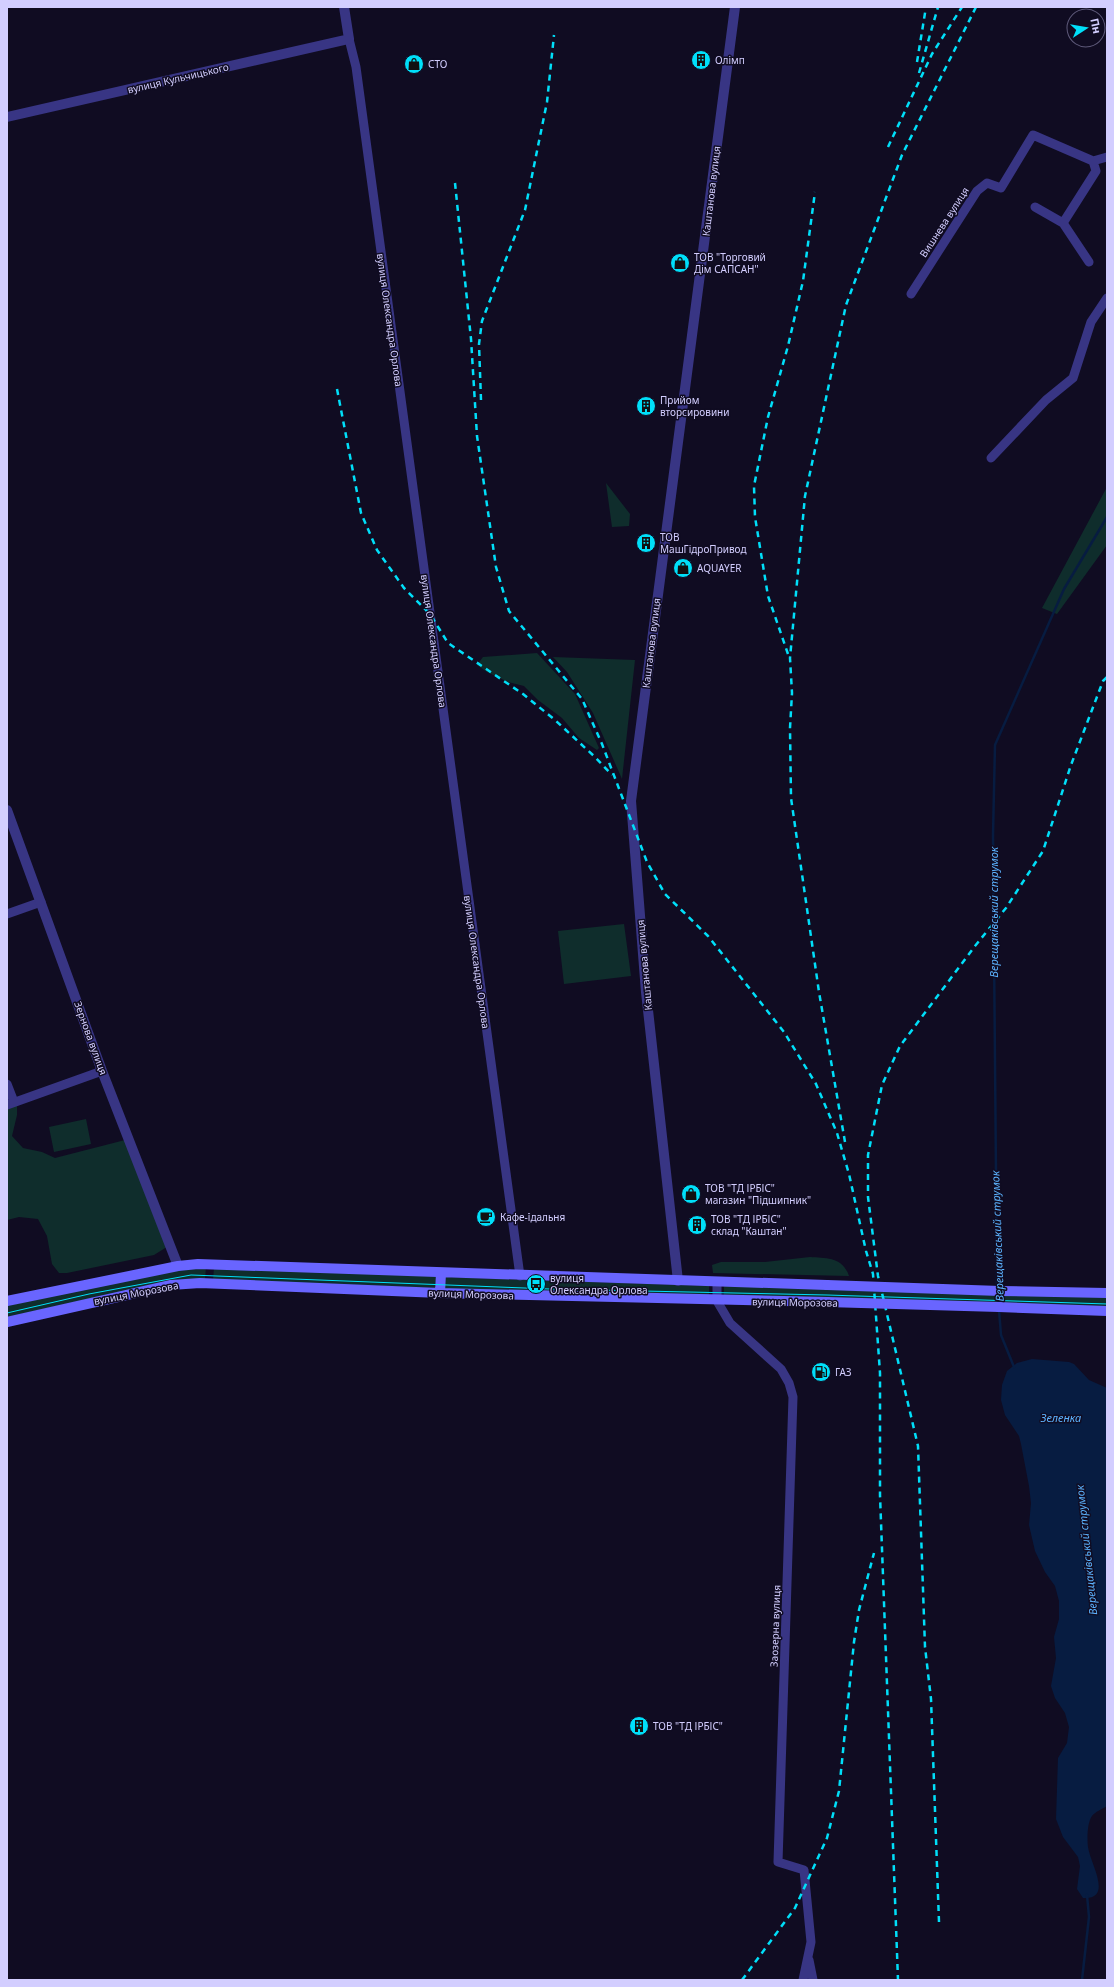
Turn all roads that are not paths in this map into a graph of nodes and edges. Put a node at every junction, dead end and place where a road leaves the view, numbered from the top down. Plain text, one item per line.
1 (344, 7) edge
2 (735, 7) edge
3 (349, 40) junction
4 (7, 117) edge
5 (1107, 157) edge
6 (1093, 161) junction
7 (1035, 207) dead end
8 (1063, 223) junction
9 (1088, 262) dead end
10 (911, 294) dead end
11 (1107, 298) edge
12 (991, 458) dead end
13 (7, 810) edge
14 (41, 902) junction
15 (7, 914) edge
16 (102, 1071) junction
17 (7, 1084) edge
18 (10, 1103) edge
19 (212, 1265) junction
20 (178, 1266) junction
21 (441, 1273) junction
22 (520, 1276) junction
23 (678, 1281) junction
24 (717, 1282) junction
25 (211, 1284) junction
26 (440, 1293) junction
27 (1107, 1293) edge
28 (7, 1301) edge
29 (717, 1301) junction
30 (1107, 1311) edge
31 (7, 1322) edge
32 (808, 1957) junction
33 (803, 1980) edge
34 (813, 1980) edge

1 - 3 street, вулиця Олександра Орлова
2 - 23 street, Каштанова вулиця
3 - 4 street, вулиця Кульчицького
3 - 22 street, вулиця Олександра Орлова
5 - 6 street
6 - 8 street
6 - 10 street, Вишнева вулиця
7 - 8 street
8 - 9 street
11 - 12 street
13 - 14 street, Зернова вулиця
14 - 15 street
14 - 16 street, Зернова вулиця
16 - 18 street
16 - 20 street, Зернова вулиця
17 - 18 street
19 - 20 main road, вулиця Морозова
19 - 21 main road, вулиця Морозова
19 - 25 main road
20 - 28 main road, вулиця Морозова
21 - 22 main road, вулиця Морозова
21 - 26 main road
22 - 23 main road, вулиця Морозова
23 - 24 main road, вулиця Морозова
24 - 27 main road, вулиця Морозова, bridge
24 - 29 street, Заозерна вулиця
25 - 26 main road, вулиця Морозова
25 - 31 main road, вулиця Морозова
26 - 29 main road, вулиця Морозова
29 - 30 main road, вулиця Морозова, bridge
29 - 32 street, Заозерна вулиця
32 - 33 street, Заозерна вулиця
32 - 34 street

